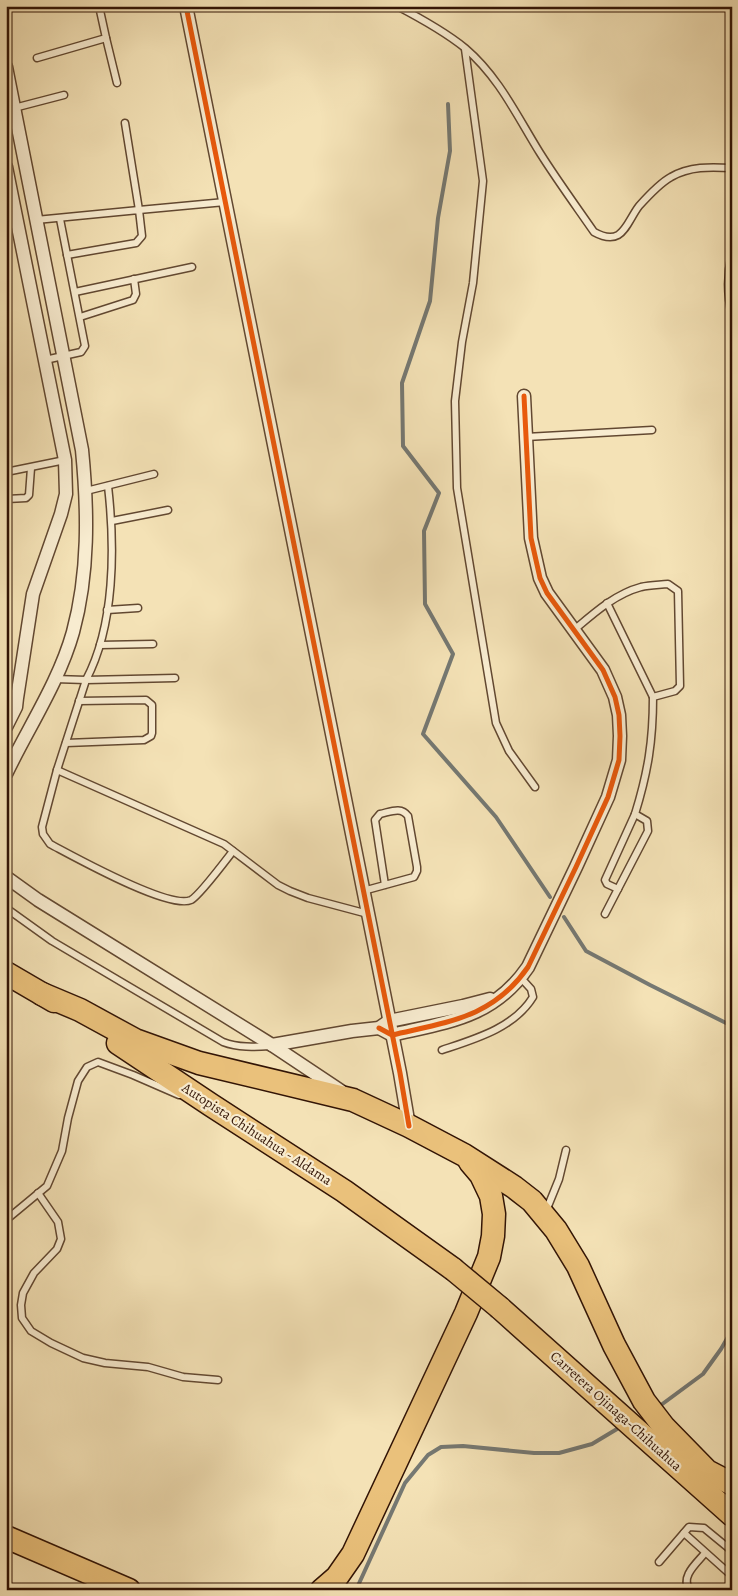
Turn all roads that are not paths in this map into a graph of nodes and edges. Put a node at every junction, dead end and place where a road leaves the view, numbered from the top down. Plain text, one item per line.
1 (99, 6) edge
2 (186, 6) edge
3 (397, 6) edge
4 (106, 38) junction
5 (465, 49) junction
6 (37, 58) dead end
7 (7, 73) edge
8 (117, 83) dead end
9 (64, 95) dead end
10 (14, 108) junction
11 (125, 123) dead end
12 (6, 167) edge
13 (732, 168) edge
14 (225, 202) junction
15 (139, 210) junction
16 (60, 219) junction
17 (36, 220) junction
18 (732, 253) edge
19 (67, 255) junction
20 (192, 266) dead end
21 (134, 279) junction
22 (730, 286) edge
23 (74, 292) junction
24 (732, 316) edge
25 (80, 317) junction
26 (62, 356) junction
27 (45, 360) junction
28 (524, 396) dead end
29 (652, 430) dead end
30 (526, 438) junction
31 (65, 460) junction
32 (31, 468) junction
33 (6, 472) edge
34 (154, 474) dead end
35 (108, 486) junction
36 (86, 491) junction
37 (7, 499) edge
38 (168, 510) dead end
39 (112, 521) junction
40 (607, 603) junction
41 (138, 608) dead end
42 (107, 610) junction
43 (574, 630) junction
44 (153, 644) dead end
45 (100, 645) junction
46 (175, 678) dead end
47 (54, 679) junction
48 (86, 680) junction
49 (653, 697) junction
50 (79, 701) junction
51 (6, 727) edge
52 (66, 743) junction
53 (57, 770) junction
54 (6, 774) edge
55 (535, 787) dead end
56 (636, 814) junction
57 (233, 851) junction
58 (6, 877) edge
59 (385, 885) junction
60 (618, 889) junction
61 (363, 891) junction
62 (6, 908) edge
63 (368, 914) junction
64 (605, 914) dead end
65 (6, 973) edge
66 (521, 978) junction
67 (42, 994) junction
68 (502, 996) junction
69 (384, 1025) junction
70 (392, 1035) junction
71 (272, 1046) junction
72 (442, 1050) dead end
73 (353, 1100) junction
74 (211, 1105) junction
75 (409, 1126) junction
76 (566, 1150) dead end
77 (464, 1155) junction
78 (38, 1194) junction
79 (545, 1215) junction
80 (6, 1220) edge
81 (500, 1308) joint
82 (218, 1380) dead end
83 (732, 1484) edge
84 (732, 1515) edge
85 (684, 1533) junction
86 (6, 1537) edge
87 (732, 1551) edge
88 (706, 1553) junction
89 (659, 1562) dead end
90 (732, 1576) edge
91 (129, 1590) edge
92 (322, 1590) edge
93 (690, 1590) edge

1 - 4 lane
2 - 14 street
3 - 5 lane
4 - 6 lane
4 - 8 lane
5 - 13 lane
5 - 55 lane
7 - 10 street
9 - 10 lane
10 - 17 street
11 - 15 lane
12 - 27 street
14 - 15 lane
14 - 61 street
15 - 16 lane
15 - 19 lane
16 - 17 lane
16 - 19 lane
17 - 26 street
18 - 22 lane
19 - 23 lane
20 - 21 lane
21 - 23 lane
21 - 25 lane
22 - 24 lane
23 - 25 lane
25 - 26 lane
26 - 27 lane
26 - 36 street
27 - 31 street
28 - 30 street
29 - 30 lane
30 - 43 street
31 - 32 lane
31 - 51 street
32 - 33 lane
32 - 37 lane
34 - 35 lane
35 - 36 lane
35 - 39 lane
36 - 47 street
38 - 39 lane
39 - 42 lane
40 - 43 lane
40 - 49 lane
40 - 49 lane
41 - 42 lane
42 - 45 lane
43 - 66 street
44 - 45 lane
45 - 48 lane
46 - 48 lane
47 - 48 lane
47 - 54 street
48 - 50 lane
49 - 56 lane
50 - 52 lane
50 - 52 lane
52 - 53 lane
53 - 57 lane
53 - 57 lane
56 - 60 lane
56 - 60 lane
57 - 63 lane
58 - 71 street
59 - 59 lane
59 - 61 lane
60 - 64 lane
61 - 63 street
62 - 71 lane
63 - 69 street
65 - 67 highway, Autopista Chihuahua - Aldama
66 - 68 street
66 - 72 lane
67 - 73 highway
67 - 74 highway, Autopista Chihuahua - Aldama
68 - 69 street
68 - 70 street
69 - 70 street
69 - 71 street
70 - 75 street
71 - 73 street
73 - 75 highway
74 - 78 lane
74 - 81 highway, Autopista Chihuahua - Aldama, bridge
75 - 77 highway
76 - 79 lane
77 - 79 highway
77 - 92 highway
78 - 80 lane
78 - 82 lane
79 - 83 highway
81 - 84 highway, Carretera Ojinaga-Chihuahua
85 - 87 lane
85 - 88 lane
85 - 89 lane
86 - 91 highway
88 - 90 lane
88 - 93 lane

